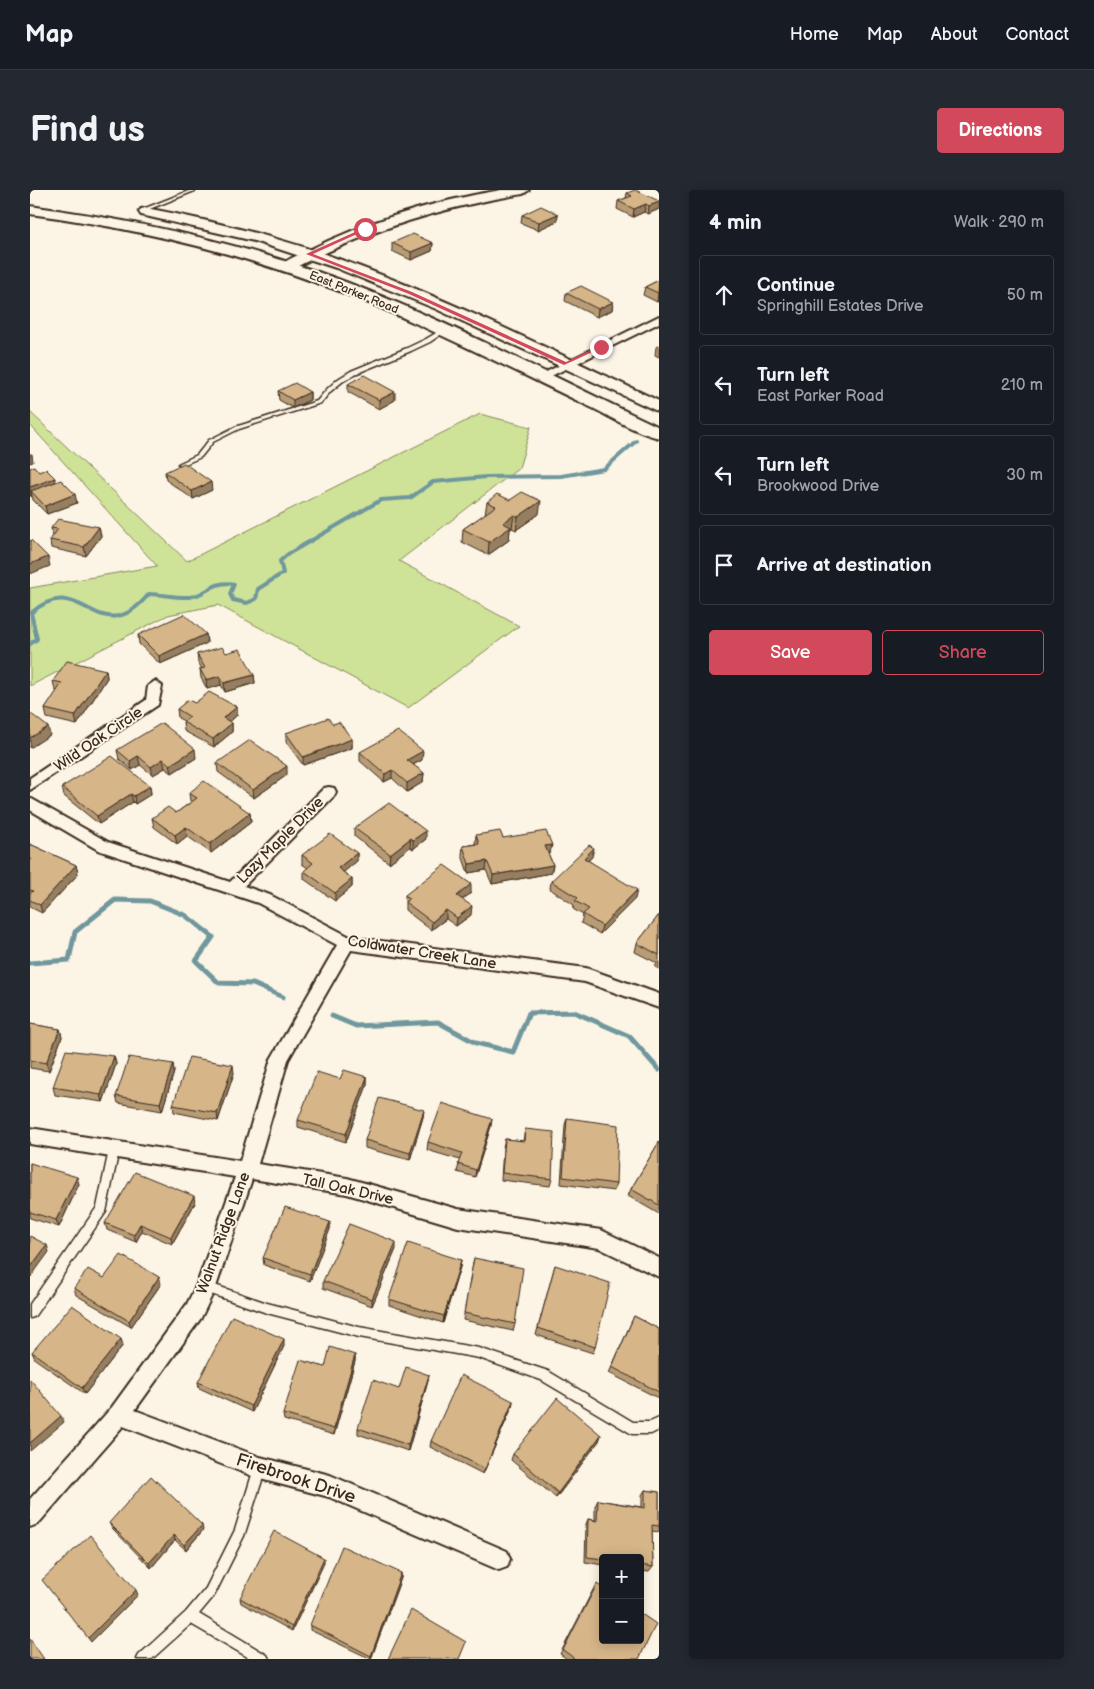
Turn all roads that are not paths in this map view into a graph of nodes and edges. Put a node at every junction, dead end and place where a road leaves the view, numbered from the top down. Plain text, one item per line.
1 (195, 190) edge
2 (523, 190) edge
3 (125, 208) dead end
4 (30, 210) edge
5 (140, 211) junction
6 (309, 254) junction
7 (286, 266) junction
8 (659, 319) edge
9 (443, 331) junction
10 (566, 364) junction
11 (541, 377) junction
12 (659, 407) edge
13 (659, 433) edge
14 (181, 464) edge
15 (155, 686) dead end
16 (30, 785) edge
17 (329, 792) dead end
18 (30, 803) edge
19 (232, 889) junction
20 (347, 943) junction
21 (659, 1001) edge
22 (30, 1136) edge
23 (114, 1150) junction
24 (246, 1168) junction
25 (659, 1268) edge
26 (206, 1287) junction
27 (30, 1313) edge
28 (119, 1414) junction
29 (659, 1424) edge
30 (260, 1468) junction
31 (30, 1516) edge
32 (499, 1560) dead end
33 (190, 1616) junction
34 (143, 1659) edge
35 (263, 1659) edge

1 - 5 lane
2 - 6 street
3 - 5 main road, East Parker Road
4 - 7 main road, East Parker Road
5 - 6 main road, East Parker Road
6 - 7 street
6 - 10 main road, East Parker Road
7 - 9 main road, East Parker Road
8 - 10 street
9 - 11 main road, East Parker Road
9 - 14 lane
10 - 11 street
10 - 12 main road, East Parker Road
11 - 13 main road, East Parker Road
15 - 16 street, Wild Oak Circle
17 - 19 street, Lazy Maple Drive
18 - 19 street, Coldwater Creek Lane
19 - 20 street, Coldwater Creek Lane
20 - 21 street, Coldwater Creek Lane
20 - 24 street, Walnut Ridge Lane
22 - 23 street, Tall Oak Drive
23 - 24 street, Tall Oak Drive
23 - 27 lane
24 - 25 street, Tall Oak Drive
24 - 26 street, Walnut Ridge Lane
26 - 28 street, Walnut Ridge Lane
26 - 29 lane
28 - 30 street, Firebrook Drive
28 - 31 street, Walnut Ridge Lane
30 - 32 street, Firebrook Drive
30 - 33 lane
33 - 34 lane
33 - 35 lane

